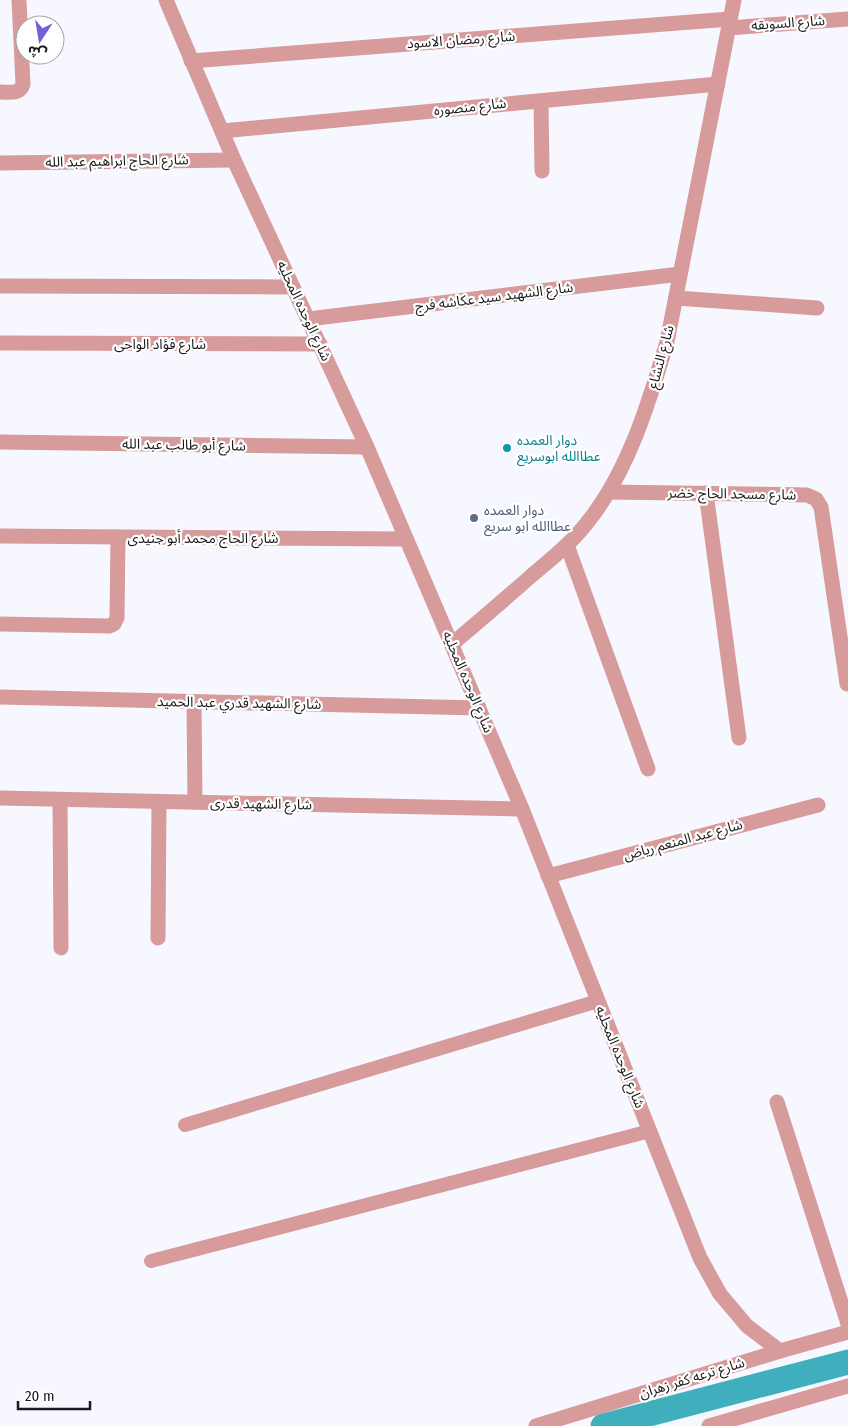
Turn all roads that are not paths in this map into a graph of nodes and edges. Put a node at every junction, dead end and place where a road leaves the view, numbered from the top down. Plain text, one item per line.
1 (19, 0) edge
2 (166, 0) edge
3 (734, 0) edge
4 (848, 19) edge
5 (729, 23) junction
6 (191, 61) junction
7 (718, 84) junction
8 (0, 92) edge
9 (540, 100) junction
10 (222, 131) junction
11 (234, 160) junction
12 (0, 163) edge
13 (542, 171) dead end
14 (680, 274) junction
15 (0, 286) edge
16 (293, 287) junction
17 (676, 298) junction
18 (817, 308) dead end
19 (308, 319) junction
20 (0, 343) edge
21 (320, 344) junction
22 (0, 442) edge
23 (367, 447) junction
24 (609, 492) junction
25 (706, 493) junction
26 (0, 536) edge
27 (118, 537) junction
28 (406, 539) junction
29 (567, 545) junction
30 (0, 624) edge
31 (452, 644) junction
32 (847, 684) dead end
33 (0, 697) edge
34 (194, 702) junction
35 (479, 708) junction
36 (739, 738) dead end
37 (648, 769) dead end
38 (0, 798) edge
39 (60, 800) junction
40 (159, 802) junction
41 (195, 802) junction
42 (818, 805) dead end
43 (522, 809) junction
44 (548, 876) junction
45 (158, 938) dead end
46 (61, 948) dead end
47 (598, 1001) junction
48 (777, 1102) dead end
49 (185, 1125) dead end
50 (650, 1131) junction
51 (150, 1261) dead end
52 (848, 1324) edge
53 (848, 1332) edge
54 (780, 1351) junction
55 (848, 1386) edge
56 (536, 1426) edge
57 (710, 1426) edge

1 - 8 street
2 - 6 street, شارع الوحده المحليه
3 - 5 street, شارع النشاع
4 - 5 street, شارع السويقه
5 - 6 street, شارع رمضان الاسود
5 - 7 street, شارع النشاع
6 - 10 street, شارع الوحده المحليه
7 - 9 street, شارع منصوره
7 - 14 street, شارع النشاع
9 - 10 street, شارع منصوره
9 - 13 street
10 - 11 street, شارع الوحده المحليه
11 - 12 street, شارع الحاج ابراهيم عبد الله
11 - 16 street, شارع الوحده المحليه
14 - 17 street, شارع النشاع
14 - 19 street, شارع الشهيد سيد عكاشه فرج
15 - 16 street
16 - 19 street, شارع الوحده المحليه
17 - 18 street
17 - 24 street, شارع النشاع
19 - 21 street, شارع الوحده المحليه
20 - 21 street, شارع فؤاد الواحى
21 - 23 street, شارع الوحده المحليه
22 - 23 street, شارع أبو طالب عبد الله
23 - 28 street, شارع الوحده المحليه
24 - 25 street, شارع مسجد الحاج خضر
24 - 29 street, شارع النشاع
25 - 32 street, شارع مسجد الحاج خضر
25 - 36 street
26 - 27 street, شارع الحاج محمد أبو جنيدى
27 - 28 street, شارع الحاج محمد أبو جنيدى
27 - 30 street
28 - 31 street, شارع الوحده المحليه
29 - 31 street, شارع النشاع
29 - 37 street
31 - 35 street, شارع الوحده المحليه
33 - 34 street, شارع الشهيد قدري عبد الحميد
34 - 35 street, شارع الشهيد قدري عبد الحميد
34 - 41 street
35 - 43 street, شارع الوحده المحليه
38 - 39 street, شارع الشهيد قدرى
39 - 40 street, شارع الشهيد قدرى
39 - 46 street
40 - 41 street, شارع الشهيد قدرى
40 - 45 street
41 - 43 street, شارع الشهيد قدرى
42 - 44 street, شارع عبد المنعم رياض
43 - 44 street, شارع الوحده المحليه
44 - 47 street, شارع الوحده المحليه
47 - 49 lane
47 - 50 street, شارع الوحده المحليه
48 - 52 street
50 - 51 lane
50 - 54 street, شارع الوحده المحليه
53 - 54 street, شارع ترعه كفر زهران
54 - 56 street, شارع ترعه كفر زهران
55 - 57 street

